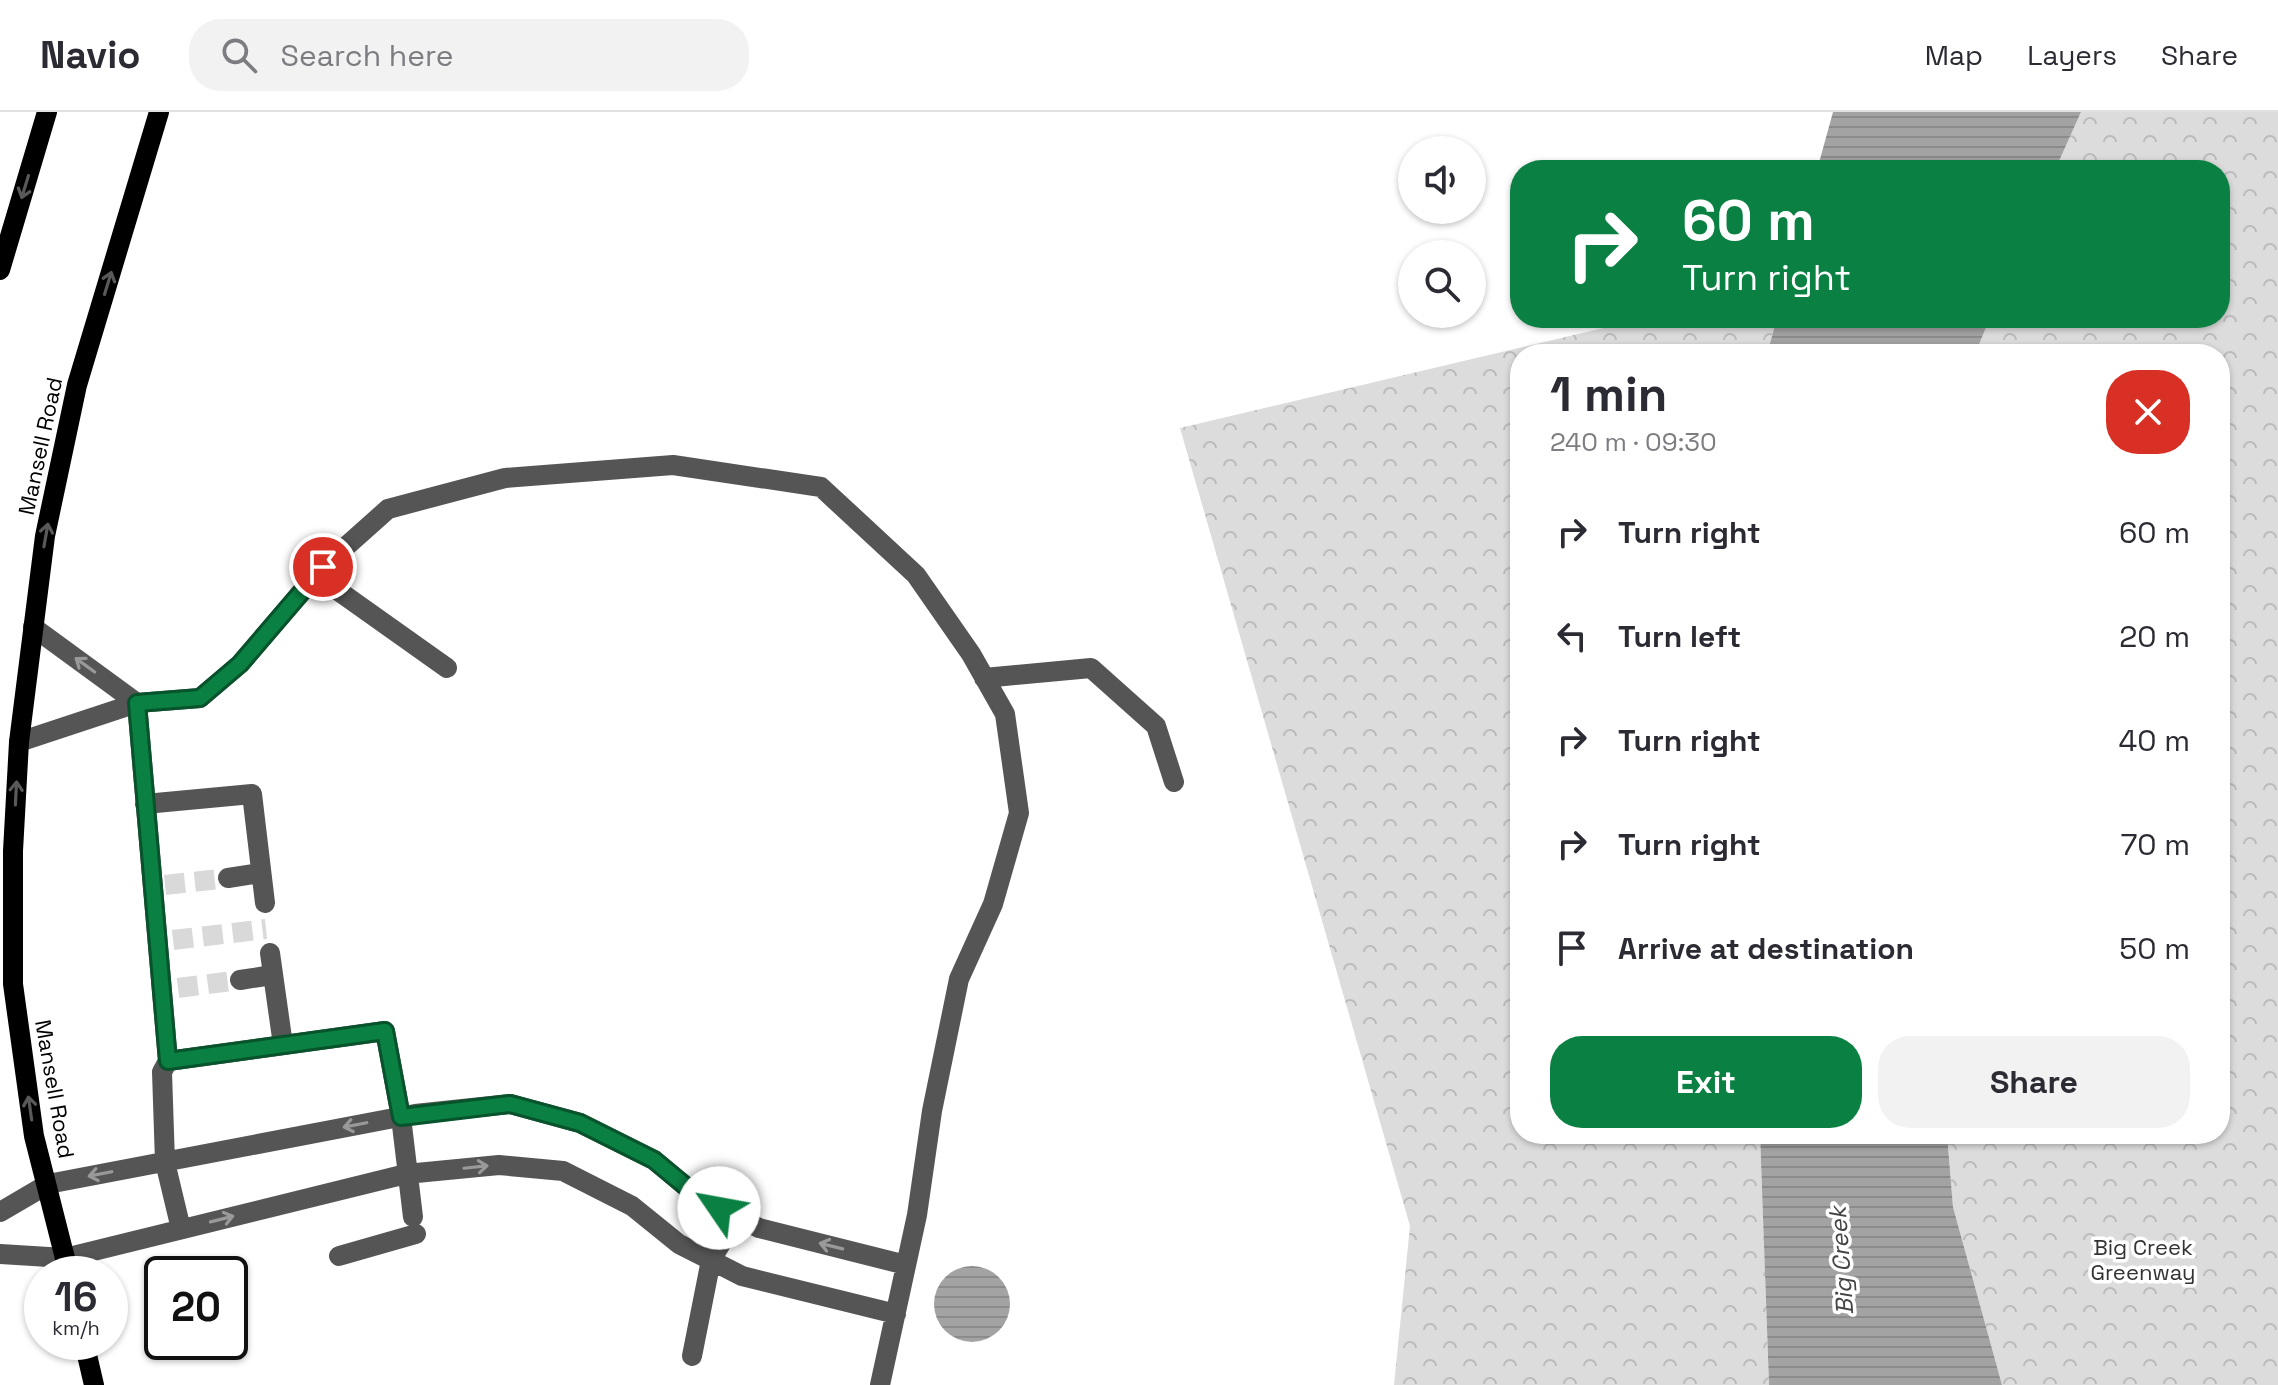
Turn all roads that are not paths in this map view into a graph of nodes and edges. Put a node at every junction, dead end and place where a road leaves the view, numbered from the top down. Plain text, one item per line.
1 (47, 112) edge
2 (159, 112) edge
3 (0, 270) edge
4 (316, 575) junction
5 (33, 627) junction
6 (447, 668) dead end
7 (984, 678) junction
8 (137, 703) junction
9 (19, 742) junction
10 (1174, 782) dead end
11 (145, 804) junction
12 (260, 873) junction
13 (228, 878) tunnel mouth
14 (265, 903) dead end
15 (270, 953) dead end
16 (272, 975) junction
17 (240, 980) tunnel mouth
18 (283, 1045) junction
19 (168, 1061) junction
20 (401, 1117) junction
21 (165, 1162) junction
22 (406, 1174) junction
23 (48, 1184) junction
24 (0, 1212) edge
25 (737, 1217) junction
26 (181, 1229) junction
27 (0, 1254) edge
28 (65, 1256) edge
29 (98, 1256) edge
30 (339, 1256) dead end
31 (24, 1258) edge
32 (711, 1260) junction
33 (906, 1265) junction
34 (896, 1314) junction
35 (692, 1356) dead end
36 (88, 1360) edge
37 (94, 1385) edge
38 (880, 1385) edge

1 -> 3 main road
5 -> 2 main road, Mansell Road
4 - 6 lane
4 - 7 lane
4 - 8 lane
8 -> 5 lane
5 - 9 main road, Mansell Road
7 - 10 lane
7 - 33 lane
8 - 9 lane
8 - 11 lane
23 -> 9 main road, Mansell Road
11 - 12 lane
11 - 19 lane
12 - 13 lane
12 - 14 lane
15 - 16 lane
16 - 17 lane
16 - 18 lane
18 - 19 lane
18 - 20 lane
19 - 21 lane
20 -> 21 lane
20 - 22 lane
20 - 25 lane
21 -> 23 lane
21 - 26 lane
26 -> 22 lane
22 - 30 lane
22 -> 32 lane
23 - 24 lane
23 - 28 main road, Mansell Road
25 - 32 lane
33 -> 25 lane
26 - 29 lane
27 - 31 lane
32 - 34 lane
32 - 35 lane
33 - 34 lane
34 - 38 lane
36 - 37 main road

